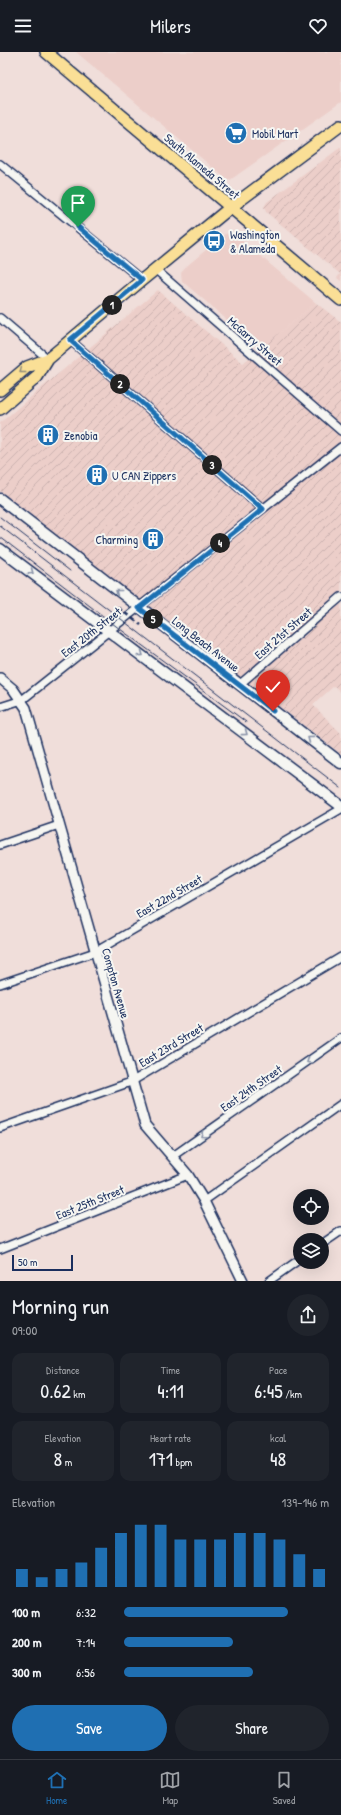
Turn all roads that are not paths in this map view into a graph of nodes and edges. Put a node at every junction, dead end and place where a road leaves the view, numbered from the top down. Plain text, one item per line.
1 (46, 52) edge
2 (341, 125) edge
3 (0, 164) edge
4 (231, 207) junction
5 (155, 269) junction
6 (142, 280) junction
7 (341, 300) edge
8 (0, 318) edge
9 (70, 340) junction
10 (48, 359) junction
11 (0, 390) edge
12 (0, 410) edge
13 (341, 431) edge
14 (341, 447) edge
15 (0, 499) edge
16 (263, 509) junction
17 (0, 549) edge
18 (341, 597) edge
19 (139, 608) junction
20 (110, 631) junction
21 (0, 678) edge
22 (238, 685) junction
23 (22, 700) junction
24 (0, 707) edge
25 (341, 763) edge
26 (341, 808) edge
27 (59, 825) junction
28 (0, 845) edge
29 (95, 952) junction
30 (341, 957) edge
31 (0, 984) edge
32 (341, 1038) edge
33 (131, 1082) junction
34 (341, 1104) edge
35 (0, 1128) edge
36 (173, 1156) junction
37 (188, 1175) junction
38 (204, 1201) junction
39 (340, 1234) edge
40 (329, 1240) edge
41 (0, 1249) edge
42 (293, 1265) edge
43 (243, 1281) edge
44 (269, 1281) edge

1 - 4 main road, South Alameda Street
2 - 4 main road
3 - 6 street
4 - 5 main road
4 - 7 main road, South Alameda Street
5 - 6 main road
5 - 13 street, McGarry Street
6 - 9 main road
8 - 10 street
9 - 10 main road
9 - 16 street
10 -> 11 main road
10 - 12 main road
14 - 16 street, East 20th Street
19 -> 15 main road, Long Beach Avenue
16 - 19 street, East 20th Street
17 -> 20 main road
18 - 22 street, East 21st Street
19 - 20 street, East 20th Street
19 - 22 main road, Long Beach Avenue
20 - 23 street, East 20th Street
20 -> 26 main road
21 - 23 street, Compton Avenue
25 -> 22 main road, Long Beach Avenue
23 - 24 street, East 20th Street
23 - 27 street, Compton Avenue
26 - 29 street, East 22nd Street
27 - 28 street
27 - 29 street, Compton Avenue
29 - 31 street, East 22nd Street
29 - 33 street, Compton Avenue
30 - 33 street, East 23rd Street
32 -> 36 street, East 24th Street
33 - 35 street, East 23rd Street
33 - 36 street, Compton Avenue
34 - 38 street
36 - 37 street, Compton Avenue
37 - 38 street, Compton Avenue
37 - 41 street, East 25th Street
38 - 43 street, Compton Avenue
39 - 40 street
42 - 44 street

